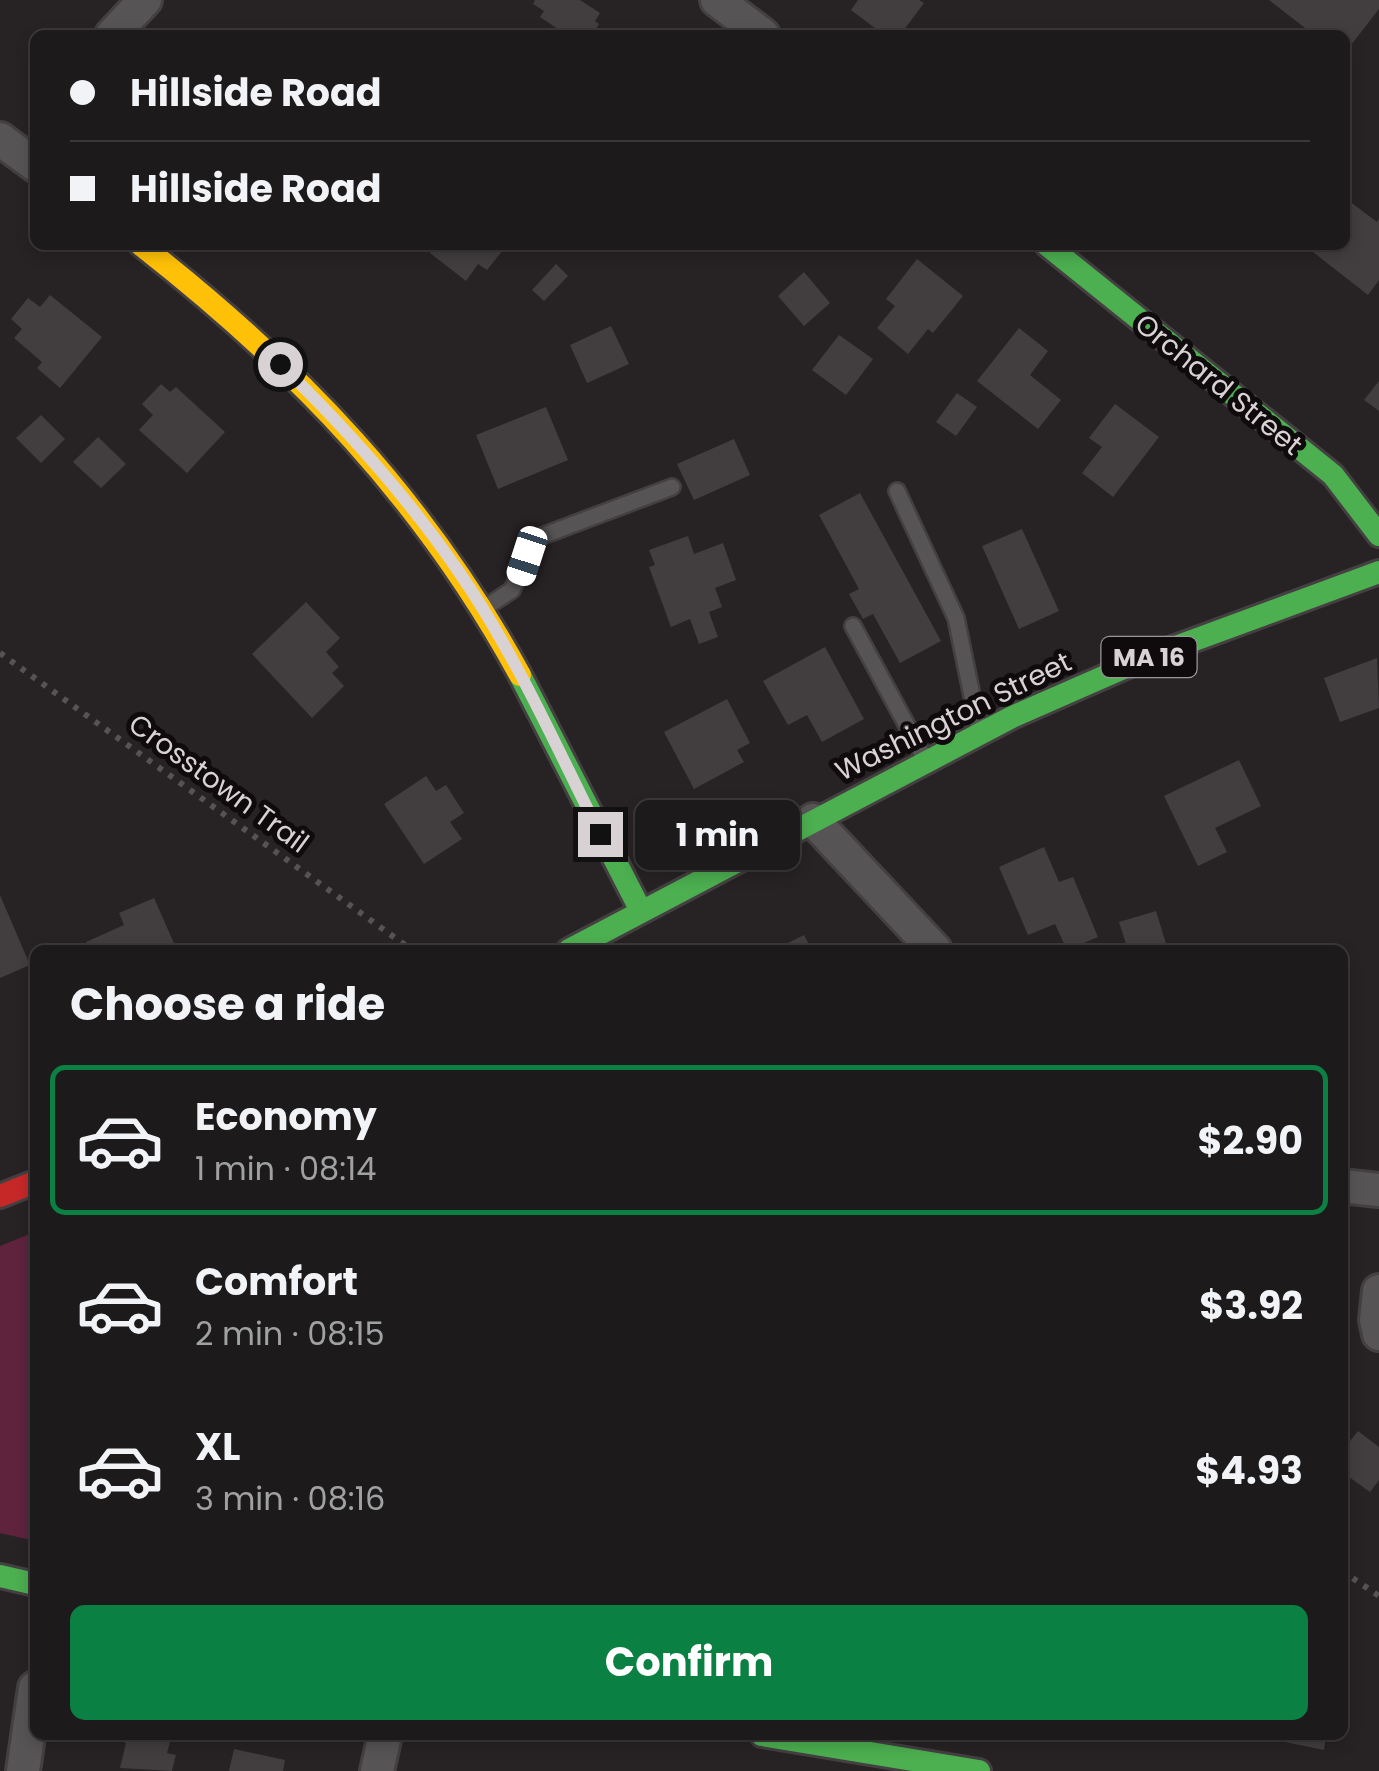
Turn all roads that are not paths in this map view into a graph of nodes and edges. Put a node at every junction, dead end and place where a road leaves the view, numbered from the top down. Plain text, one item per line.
1 (145, 0) edge
2 (717, 0) edge
3 (117, 30) edge
4 (756, 30) edge
5 (147, 250) edge
6 (1053, 250) edge
7 (672, 487) dead end
8 (897, 492) dead end
9 (1379, 535) edge
10 (1379, 572) edge
11 (483, 609) junction
12 (852, 626) dead end
13 (980, 734) junction
14 (926, 760) junction
15 (813, 820) junction
16 (641, 911) junction
17 (578, 945) edge
18 (930, 945) edge
19 (30, 1184) edge
20 (1348, 1187) edge
21 (1379, 1190) edge
22 (0, 1196) edge
23 (1379, 1291) edge
24 (1379, 1334) edge
25 (0, 1576) edge
26 (30, 1583) edge
27 (30, 1723) edge
28 (385, 1740) edge
29 (783, 1740) edge
30 (882, 1763) edge
31 (23, 1771) edge
32 (377, 1771) edge
33 (979, 1771) edge

1 - 3 street
2 - 4 street
5 - 11 street
6 - 9 street, Orchard Street
7 - 11 lane
8 - 13 lane
10 - 13 street, Washington Street / MA 16
11 - 16 street
12 - 14 lane
13 - 14 street, Washington Street / MA 16
14 - 15 street, Washington Street / MA 16
15 - 16 street, Washington Street / MA 16
15 - 18 street
16 - 17 street, Washington Street / MA 16
19 - 22 street
20 - 21 street
23 - 24 street
25 - 26 street
27 - 31 street
28 - 32 street
29 - 30 street
30 - 33 street

